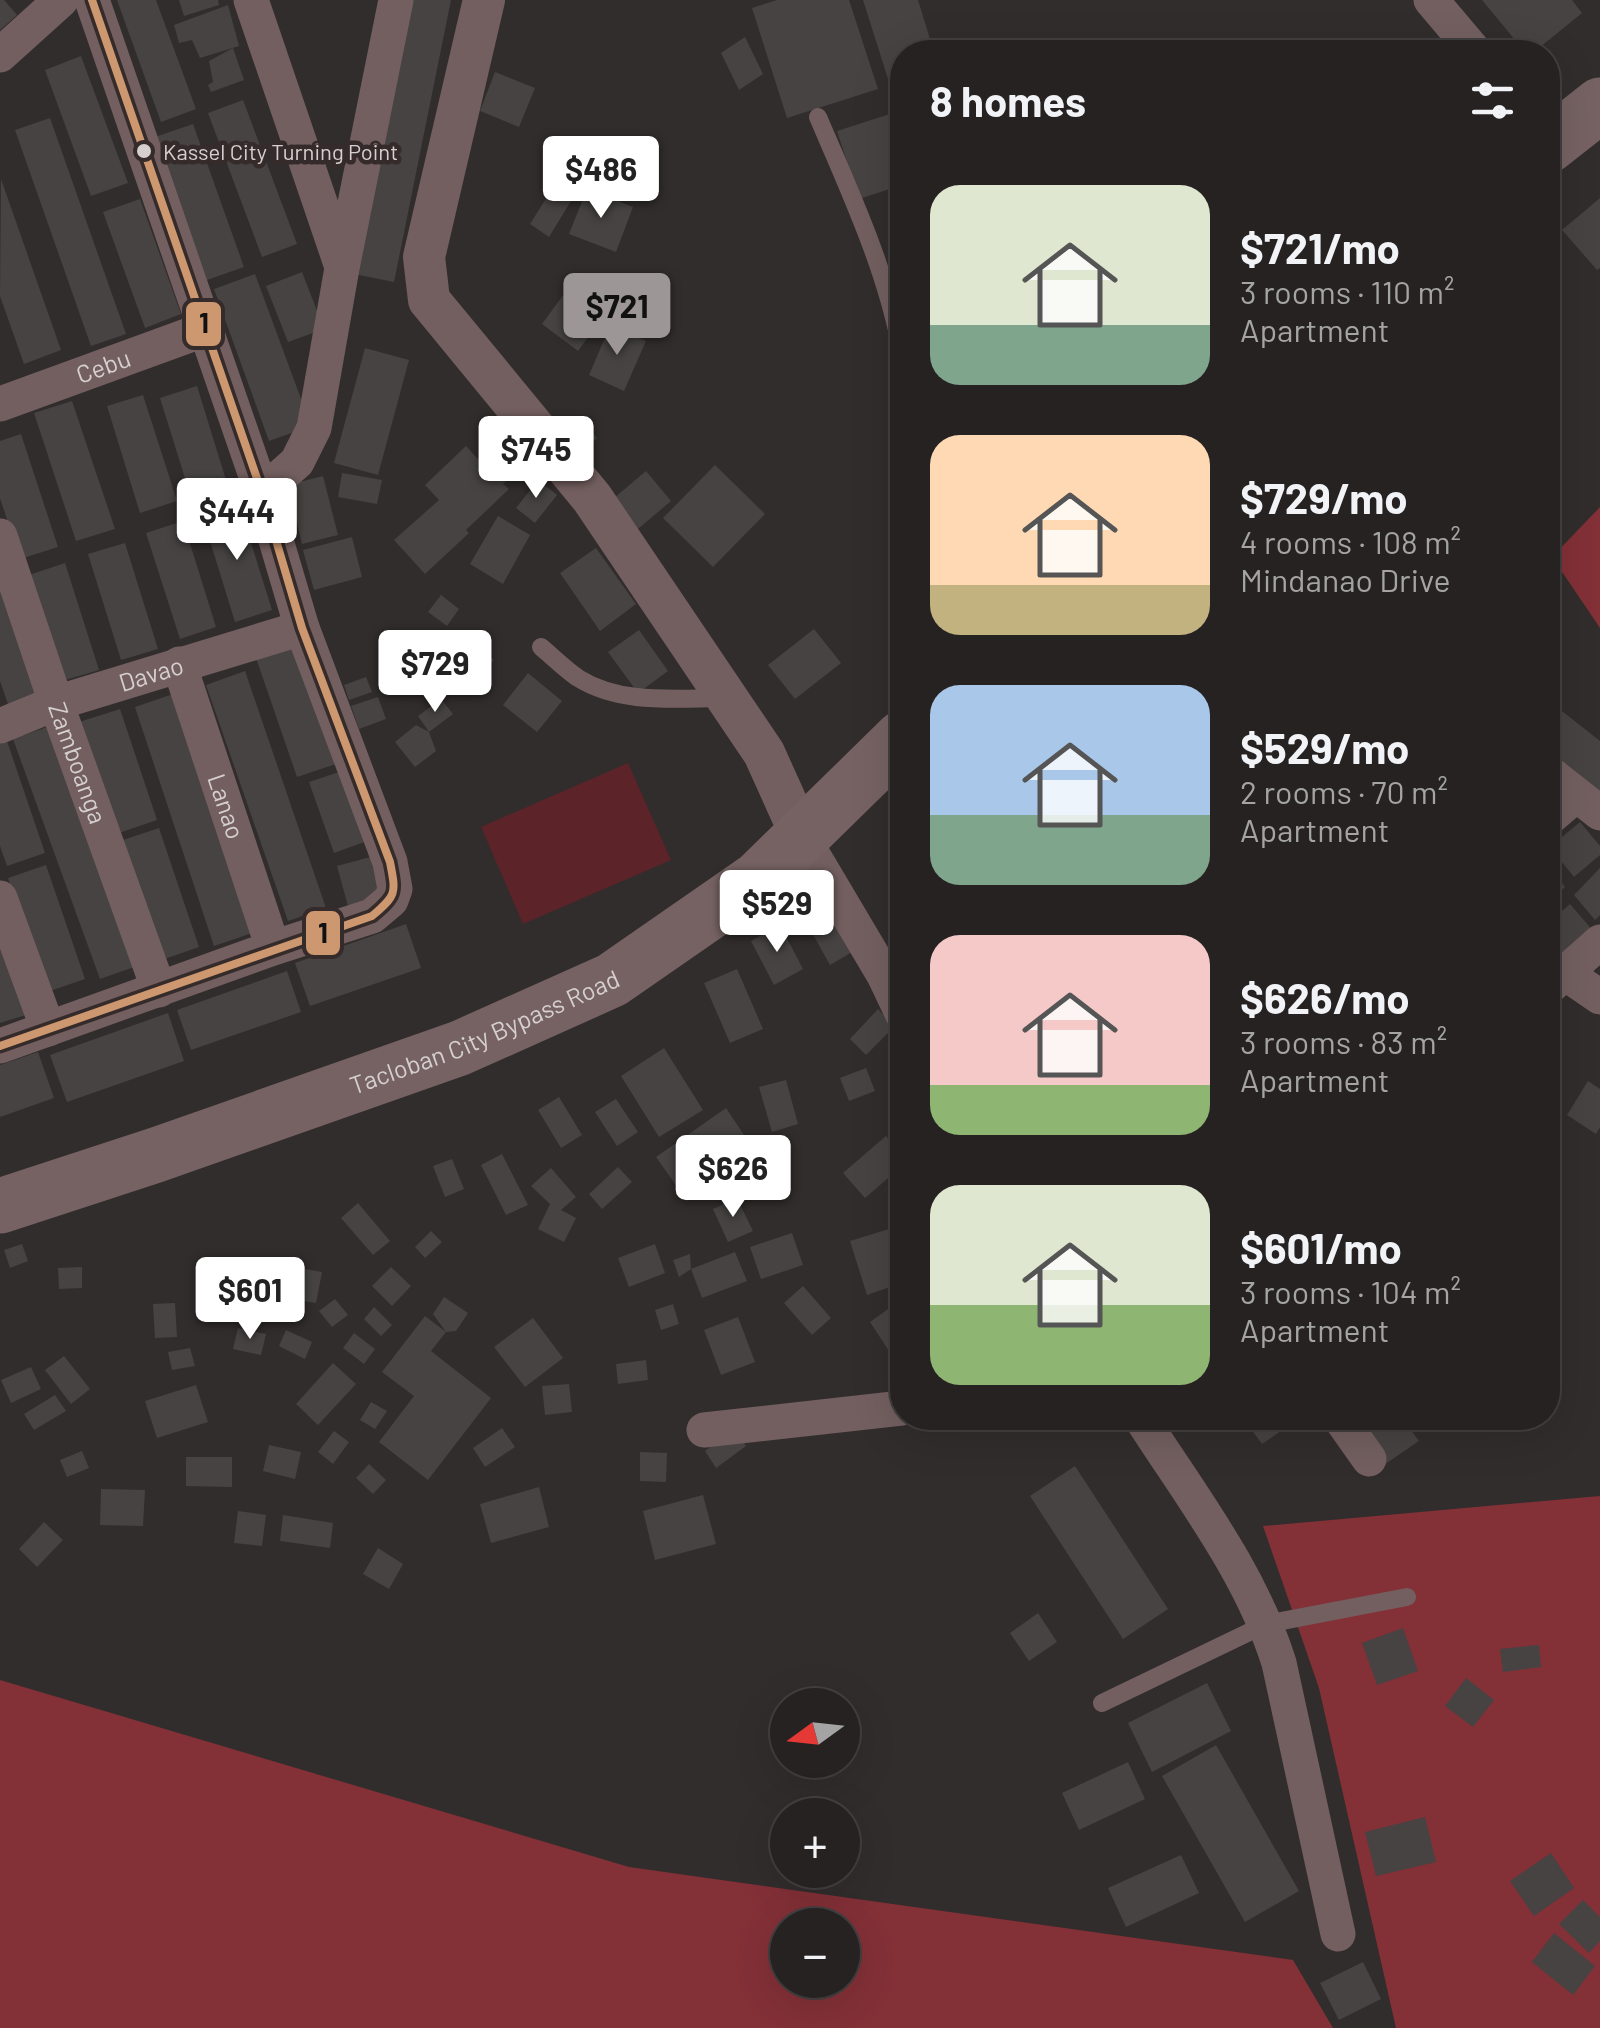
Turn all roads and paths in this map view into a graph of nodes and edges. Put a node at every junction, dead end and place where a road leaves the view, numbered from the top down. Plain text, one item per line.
1 (60, 0) edge
2 (92, 0) edge
3 (252, 0) edge
4 (396, 0) edge
5 (484, 0) edge
6 (1431, 0) edge
7 (1465, 40) edge
8 (0, 55) edge
9 (1600, 106) edge
10 (818, 118) dead end
11 (1560, 135) edge
12 (342, 268) junction
13 (890, 301) edge
14 (206, 329) junction
15 (0, 404) edge
16 (262, 493) junction
17 (0, 536) edge
18 (302, 628) junction
19 (541, 647) dead end
20 (179, 664) junction
21 (726, 698) junction
22 (56, 703) junction
23 (0, 726) edge
24 (890, 750) edge
25 (1560, 782) edge
26 (1587, 804) edge
27 (1560, 814) edge
28 (801, 835) junction
29 (0, 898) edge
30 (1600, 942) edge
31 (273, 948) junction
32 (1560, 977) edge
33 (1560, 982) edge
34 (890, 987) edge
35 (159, 990) junction
36 (1600, 997) edge
37 (48, 1029) junction
38 (0, 1046) edge
39 (0, 1206) edge
40 (890, 1409) edge
41 (704, 1430) dead end
42 (1149, 1430) edge
43 (1348, 1430) edge
44 (1369, 1459) dead end
45 (1407, 1597) dead end
46 (1266, 1624) junction
47 (1102, 1704) dead end
48 (1338, 1934) dead end

1 - 8 street
2 - 14 street
3 - 12 street
4 - 12 street
5 - 21 street
6 - 7 street
9 - 11 highway
10 - 13 lane
12 - 16 street
14 - 15 street, Cebu
14 - 16 street
16 - 18 street
17 - 22 street, Zamboanga
18 - 20 street, Davao
18 - 31 street
19 - 21 lane
20 - 22 street, Davao
20 - 31 street, Lanao
21 - 28 street
22 - 23 street, Davao
22 - 35 street, Zamboanga
24 - 28 highway, Tacloban City Bypass Road
25 - 26 street
26 - 27 street
28 - 34 street
28 - 39 highway, Tacloban City Bypass Road
29 - 37 street
30 - 32 street
31 - 35 street
33 - 36 street
35 - 37 street
37 - 38 street
40 - 41 street
42 - 46 street
43 - 44 street
45 - 46 lane
46 - 47 lane
46 - 48 street

